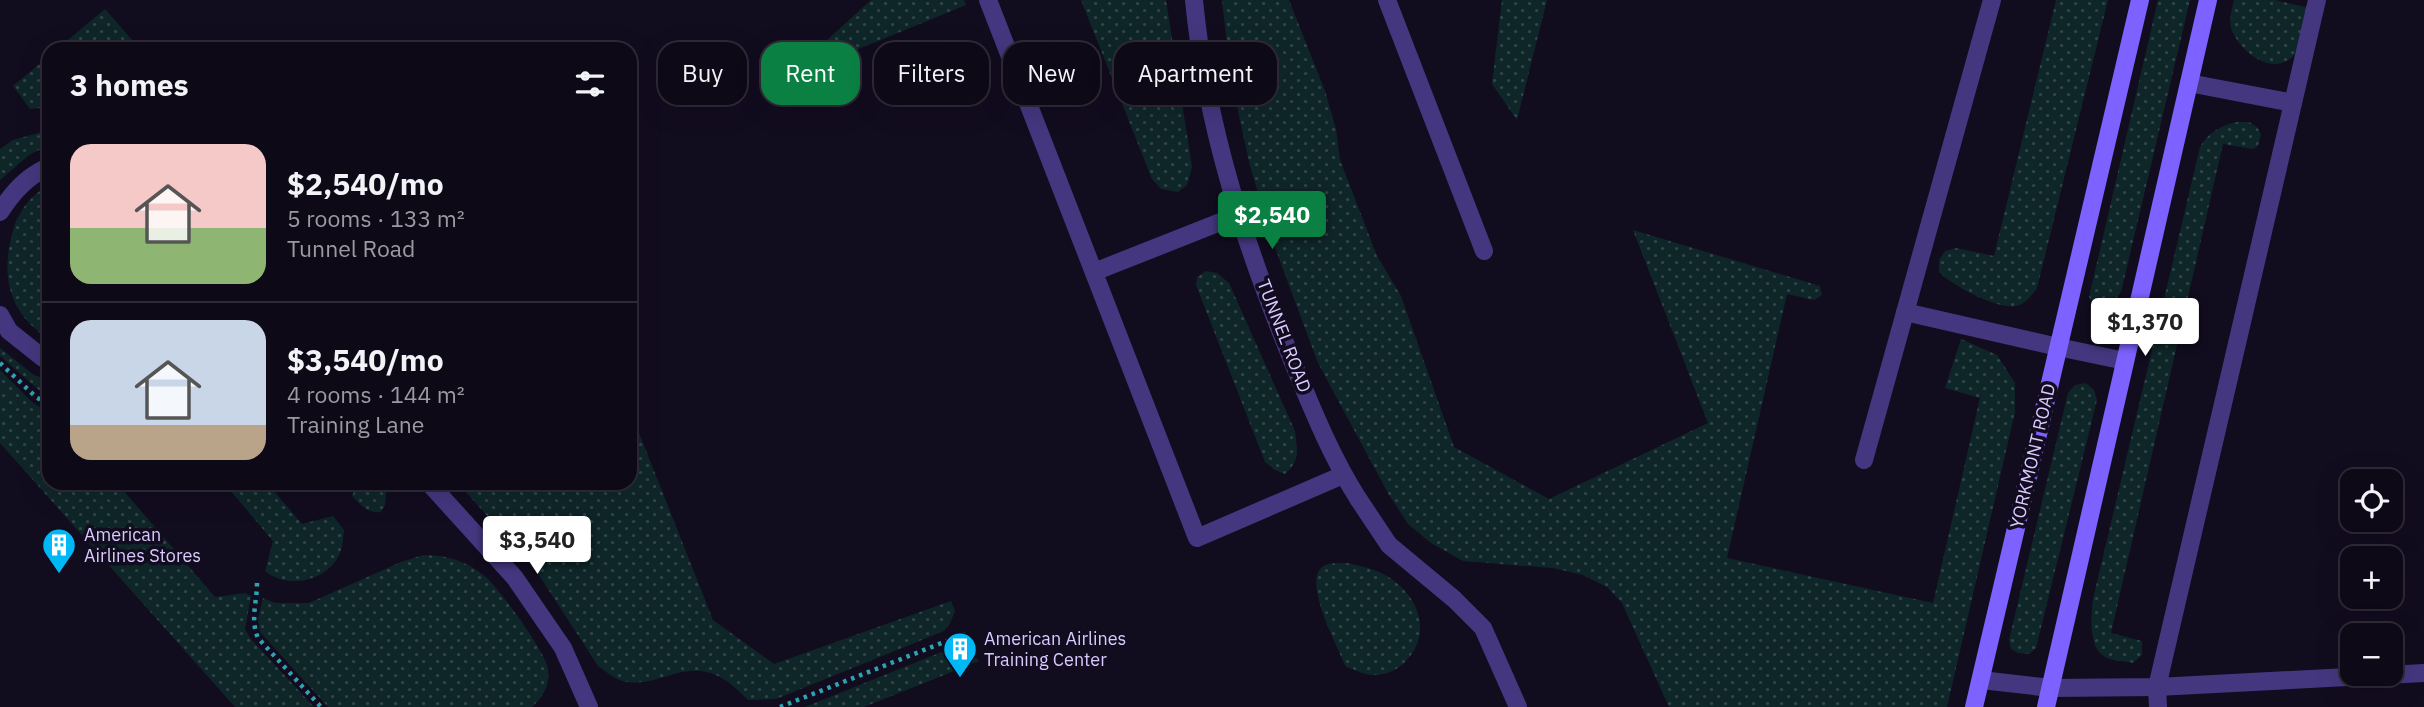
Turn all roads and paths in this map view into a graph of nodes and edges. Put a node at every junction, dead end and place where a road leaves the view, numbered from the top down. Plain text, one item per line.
1 (988, 0) edge
2 (1194, 0) edge
3 (1387, 0) edge
4 (1992, 0) edge
5 (2140, 0) edge
6 (2208, 0) edge
7 (2317, 0) edge
8 (2189, 83) junction
9 (2293, 103) junction
10 (42, 170) edge
11 (0, 212) edge
12 (1238, 215) junction
13 (1484, 251) dead end
14 (1094, 272) junction
15 (1905, 312) junction
16 (0, 314) edge
17 (2058, 347) junction
18 (42, 357) edge
19 (2125, 361) junction
20 (0, 363) edge
21 (42, 401) edge
22 (1864, 460) dead end
23 (1343, 475) junction
24 (435, 490) edge
25 (257, 583) dead end
26 (967, 633) dead end
27 (2424, 673) edge
28 (1981, 680) junction
29 (2157, 687) junction
30 (2050, 688) junction
31 (321, 707) edge
32 (589, 707) edge
33 (780, 707) edge
34 (1518, 707) edge
35 (1974, 707) edge
36 (2046, 707) edge
37 (2158, 707) edge

1 - 14 street
2 - 12 street, TUNNEL ROAD
3 - 13 street
4 - 15 street
5 - 17 street, YORKMONT ROAD
6 - 8 street
7 - 9 street
8 - 9 street
8 - 19 street
9 - 29 street
10 - 11 street
12 - 14 street
12 - 23 street, TUNNEL ROAD
14 - 23 street
15 - 17 street
15 - 22 street
16 - 18 street
17 - 19 street
17 - 28 street, YORKMONT ROAD
19 - 30 street
20 - 21 path
23 - 34 street, TUNNEL ROAD
24 - 32 street
25 - 31 path
26 - 33 path
27 - 29 street
28 - 30 street
28 - 35 street, YORKMONT ROAD
29 - 30 street
29 - 37 street
30 - 36 street

